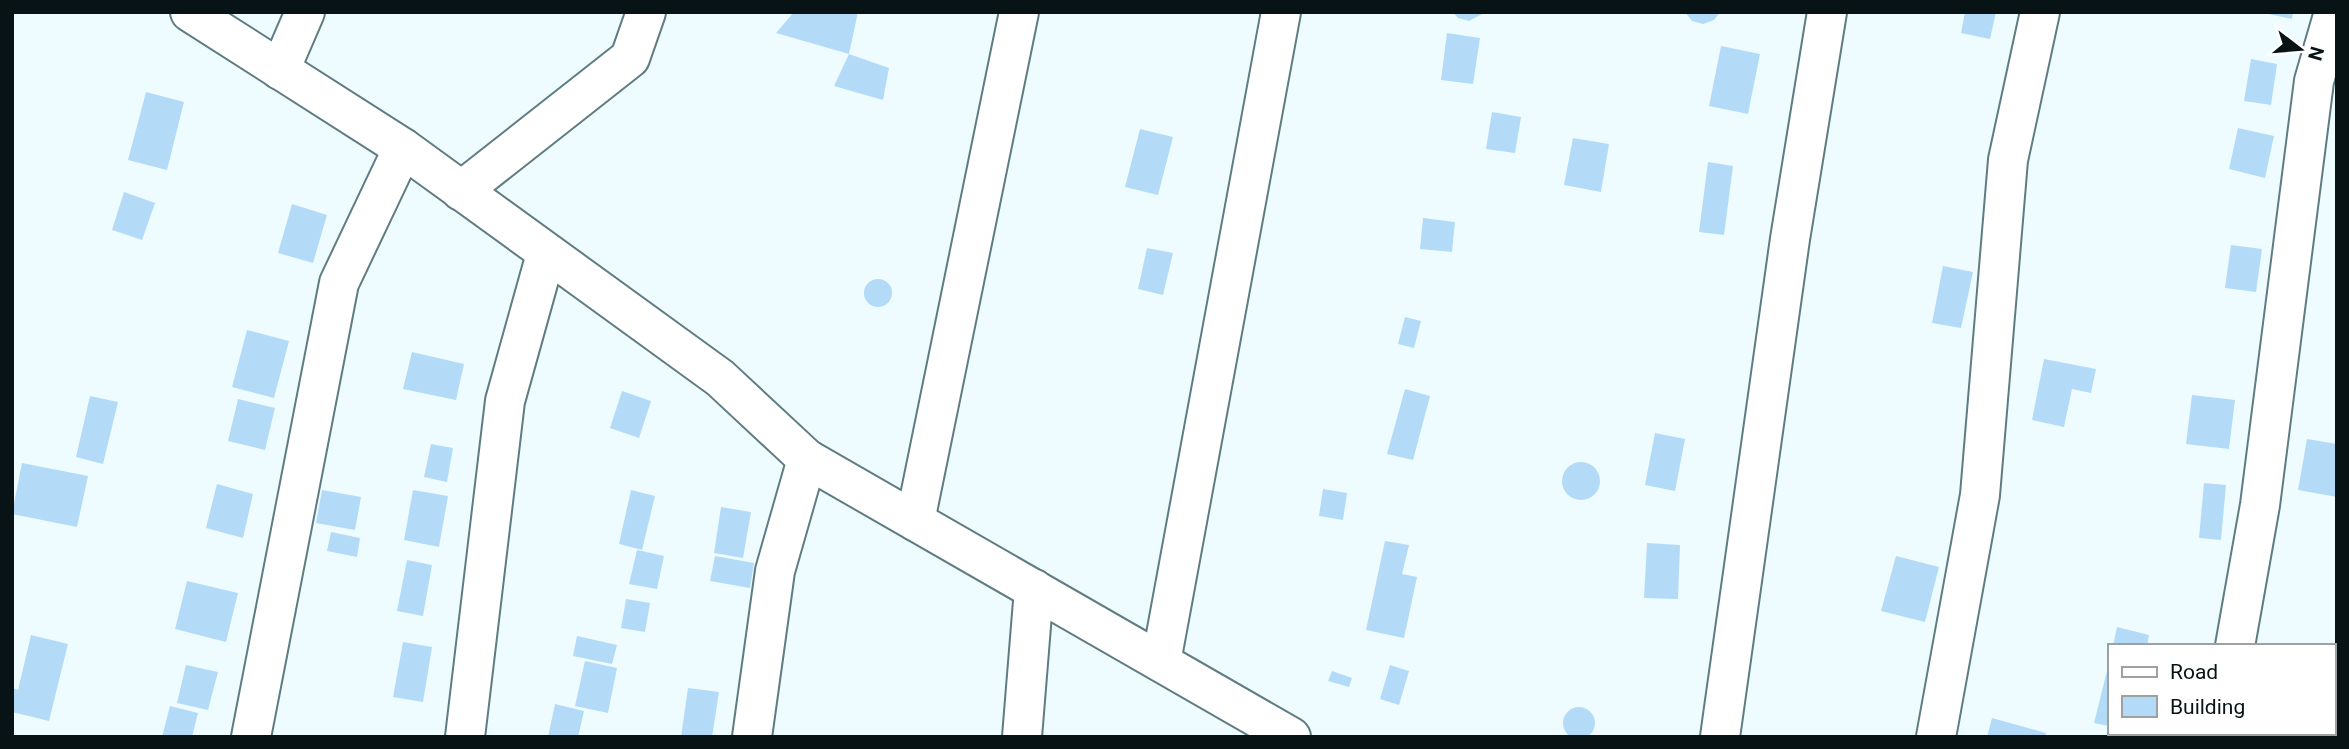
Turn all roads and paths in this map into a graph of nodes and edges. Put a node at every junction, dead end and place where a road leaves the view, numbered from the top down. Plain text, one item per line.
1 (190, 12) edge
2 (305, 12) edge
3 (646, 12) edge
4 (1018, 12) edge
5 (1281, 12) edge
6 (1827, 12) edge
7 (2040, 12) edge
8 (2334, 12) edge
9 (280, 70) junction
10 (403, 148) junction
11 (461, 191) junction
12 (546, 254) junction
13 (807, 459) junction
14 (915, 521) junction
15 (1034, 590) junction
16 (2235, 644) edge
17 (1161, 662) junction
18 (1234, 721) edge
19 (251, 737) edge
20 (465, 737) edge
21 (752, 737) edge
22 (1022, 737) edge
23 (1291, 737) edge
24 (1720, 737) edge
25 (1937, 737) edge

1 - 9 street
2 - 9 street
3 - 11 street
4 - 14 street
5 - 17 street
6 - 24 street
7 - 25 street
8 - 16 street
9 - 10 street
10 - 11 street
10 - 19 street
11 - 12 street
12 - 13 street
12 - 20 street
13 - 14 street
13 - 21 street
14 - 15 street
15 - 17 street
15 - 22 street
17 - 18 street
18 - 23 street

